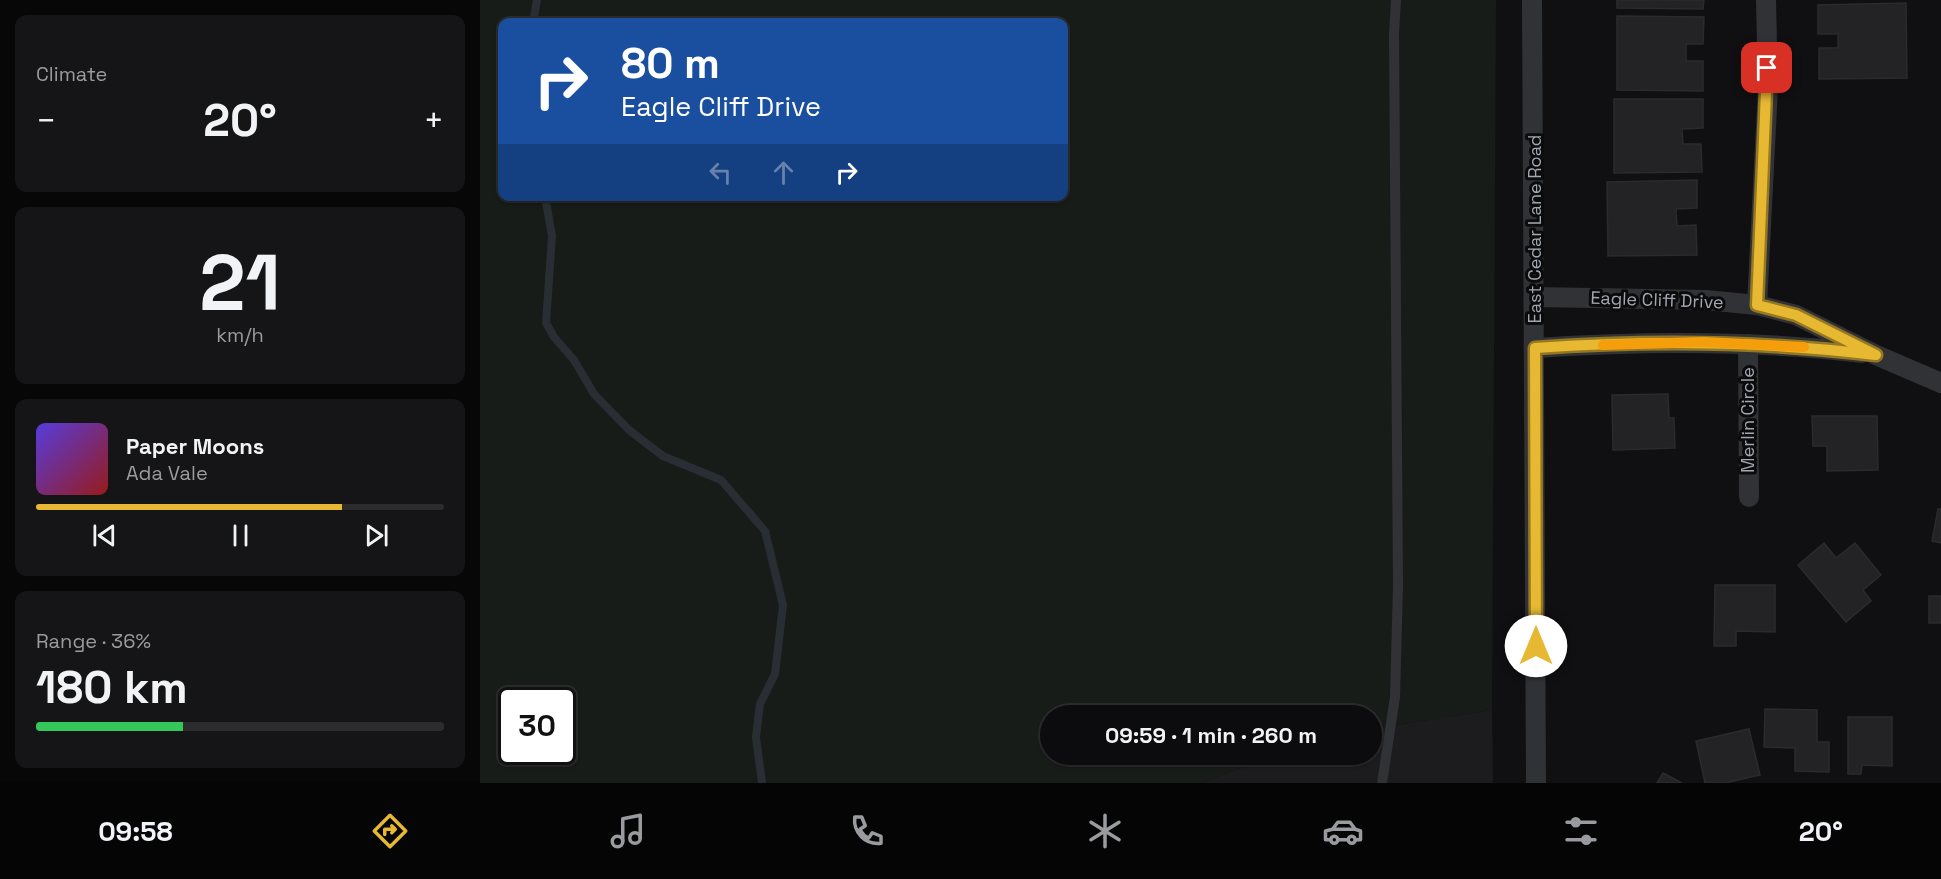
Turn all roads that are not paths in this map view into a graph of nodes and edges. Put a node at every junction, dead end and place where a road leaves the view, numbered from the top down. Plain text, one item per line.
1 (1396, 0) edge
2 (1532, 0) edge
3 (1766, 0) edge
4 (1535, 297) junction
5 (1757, 305) junction
6 (1748, 344) junction
7 (1535, 348) junction
8 (1876, 355) junction
9 (1941, 383) edge
10 (1749, 497) dead end
11 (1382, 783) edge
12 (1536, 783) edge

1 - 11 lane
2 - 4 street, East Cedar Lane Road
3 - 5 street
4 - 5 street, Eagle Cliff Drive
4 - 7 street, East Cedar Lane Road
5 - 8 street, Eagle Cliff Drive
6 - 7 street, Eagle Cliff Drive
6 - 8 street, Eagle Cliff Drive
6 - 10 street, Merlin Circle
7 - 12 street, East Cedar Lane Road
8 - 9 street, Eagle Cliff Drive

